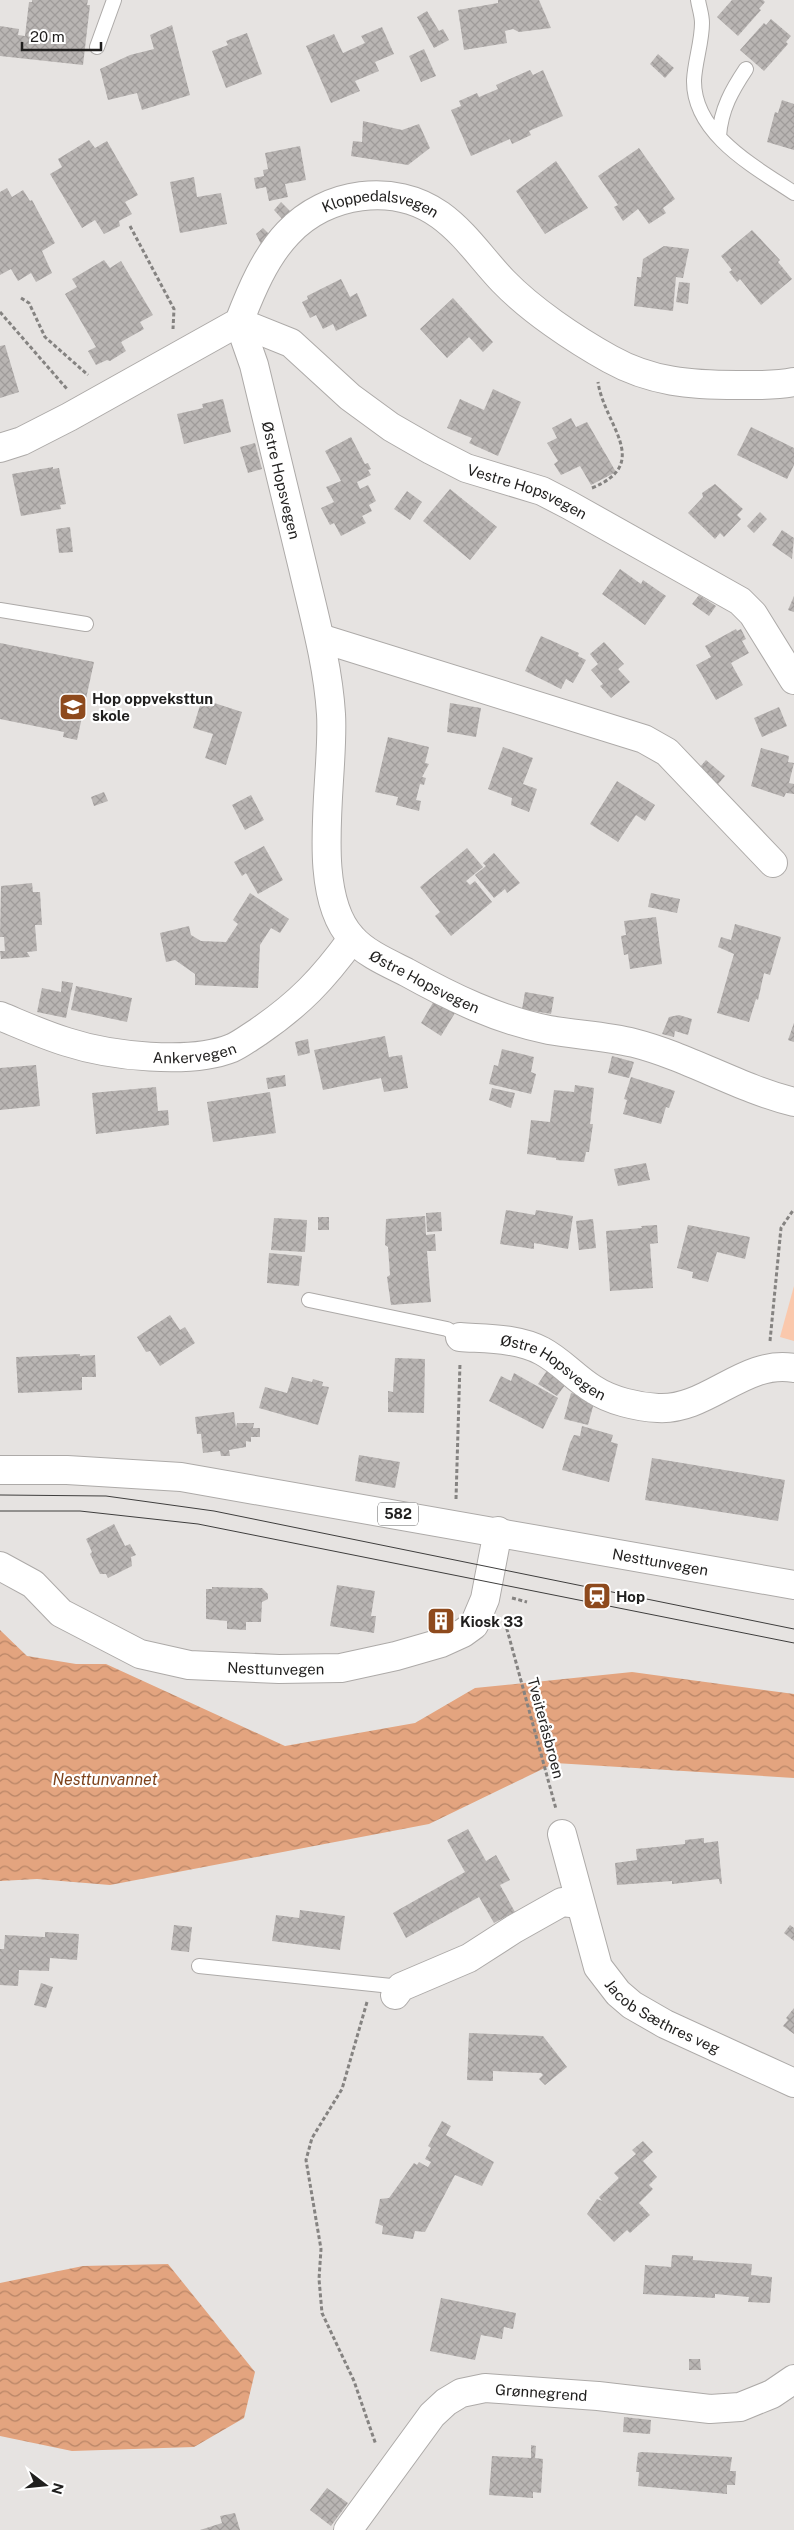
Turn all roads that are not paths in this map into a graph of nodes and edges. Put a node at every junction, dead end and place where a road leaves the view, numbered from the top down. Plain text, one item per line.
1 (114, 0) edge
2 (698, 0) edge
3 (97, 47) dead end
4 (746, 69) dead end
5 (719, 136) junction
6 (794, 193) edge
7 (239, 322) junction
8 (794, 382) edge
9 (0, 448) edge
10 (0, 610) edge
11 (86, 624) dead end
12 (320, 638) junction
13 (794, 680) edge
14 (773, 863) dead end
15 (352, 939) junction
16 (0, 1016) edge
17 (794, 1102) edge
18 (309, 1300) dead end
19 (460, 1337) joint
20 (787, 1368) edge
21 (0, 1470) edge
22 (498, 1531) junction
23 (0, 1566) edge
24 (794, 1585) edge
25 (562, 1834) road end
26 (580, 1904) junction
27 (199, 1966) dead end
28 (389, 1989) joint
29 (794, 2084) edge
30 (794, 2379) edge
31 (348, 2530) edge

1 - 3 lane
2 - 5 lane
4 - 5 lane
5 - 6 lane
7 - 8 street, Kloppedalsvegen
7 - 9 street
7 - 12 street, Østre Hopsvegen
7 - 13 street, Vestre Hopsvegen
10 - 11 lane
12 - 14 street
12 - 15 street, Østre Hopsvegen
15 - 16 street, Ankervegen
15 - 17 street, Østre Hopsvegen
18 - 19 lane, Østre Hopsvegen
19 - 20 street, Østre Hopsvegen
21 - 22 street, Nesttunvegen / 582
22 - 23 street, Nesttunvegen
22 - 24 street, Nesttunvegen / 582
25 - 26 street, Jacob Sæthres veg
26 - 28 street
26 - 29 street, Jacob Sæthres veg
27 - 28 lane
30 - 31 street, Grønnegrend

